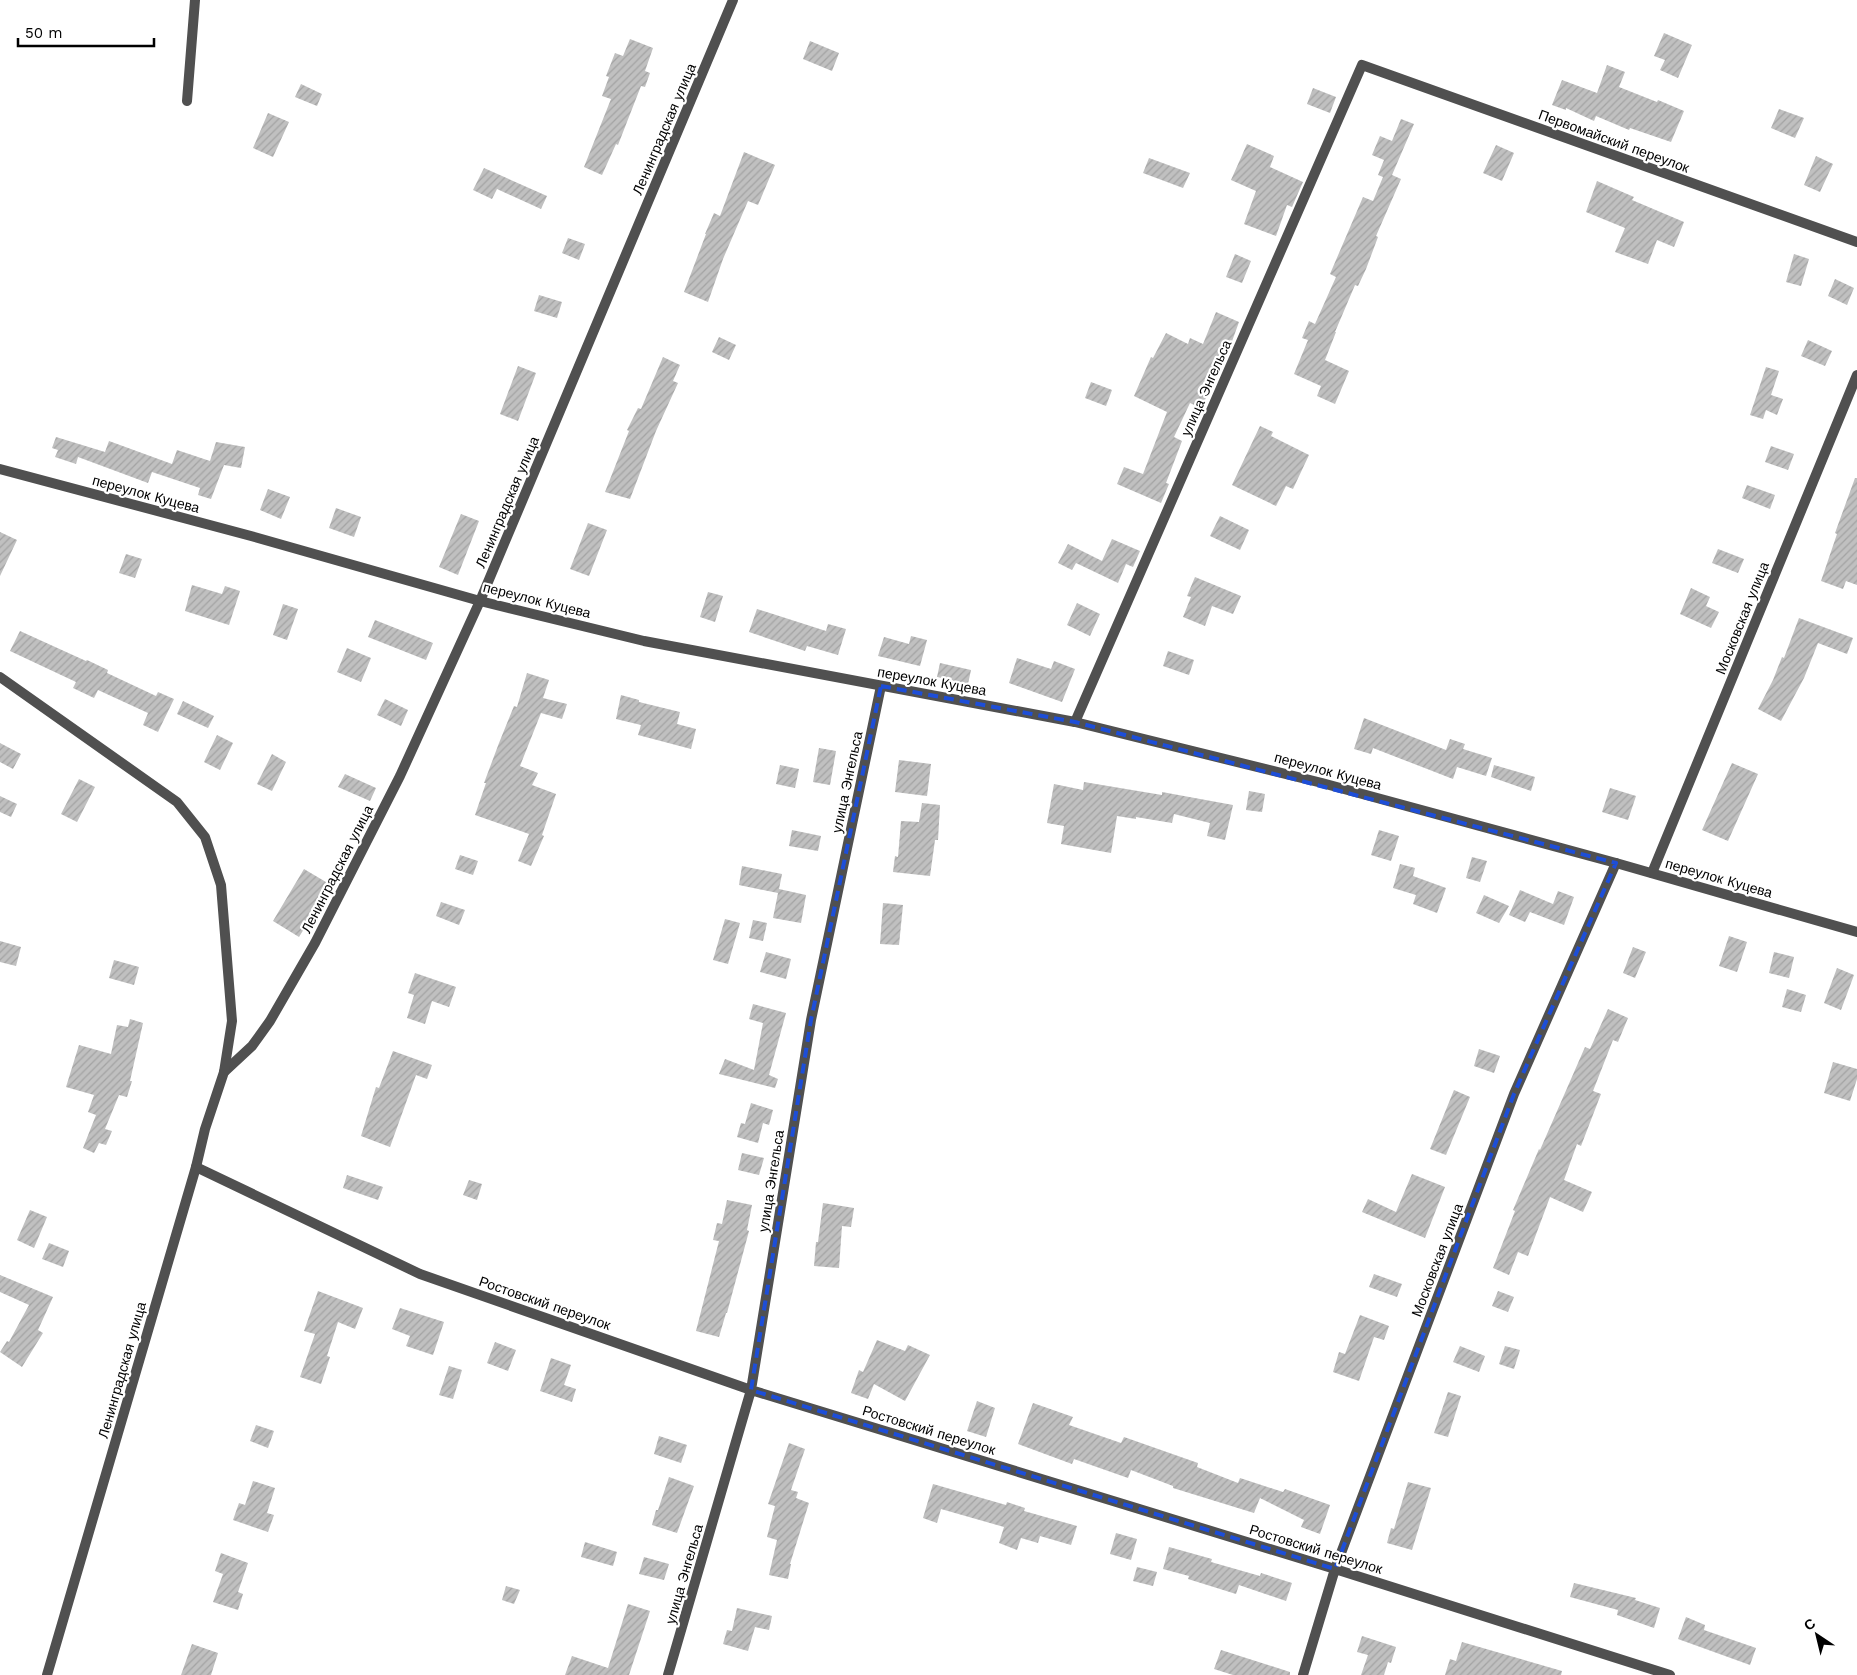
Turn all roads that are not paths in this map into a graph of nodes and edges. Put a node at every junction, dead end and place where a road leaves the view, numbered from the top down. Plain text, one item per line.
1 (195, 0) edge
2 (733, 0) edge
3 (1362, 65) joint
4 (187, 101) dead end
5 (1857, 242) edge
6 (1857, 374) edge
7 (0, 469) edge
8 (480, 601) junction
9 (0, 677) edge
10 (881, 686) junction
11 (1075, 722) junction
12 (1616, 862) junction
13 (1652, 873) junction
14 (1857, 932) edge
15 (224, 1072) junction
16 (196, 1166) junction
17 (751, 1390) junction
18 (1335, 1569) junction
19 (1640, 1670) edge
20 (47, 1675) edge
21 (668, 1675) edge
22 (1303, 1675) edge
23 (1670, 1675) edge

1 - 4 street
2 - 8 street, Ленинградская улица
3 - 5 street, Первомайский переулок
3 - 11 street, улица Энгельса
6 - 13 street, Московская улица
7 - 8 street, переулок Куцева
8 - 10 street, переулок Куцева
8 - 15 street, Ленинградская улица
9 - 15 street, Ленинградская улица
10 - 11 street, переулок Куцева
10 - 17 street, улица Энгельса
11 - 12 street, переулок Куцева
12 - 13 street, переулок Куцева
12 - 18 street, Московская улица
13 - 14 street, переулок Куцева
15 - 16 street, Ленинградская улица
16 - 17 street, Ростовский переулок
16 - 20 street, Ленинградская улица
17 - 18 street, Ростовский переулок
17 - 21 street, улица Энгельса
18 - 19 street, Ростовский переулок
18 - 22 street, Московская улица
19 - 23 street, Ростовский переулок

